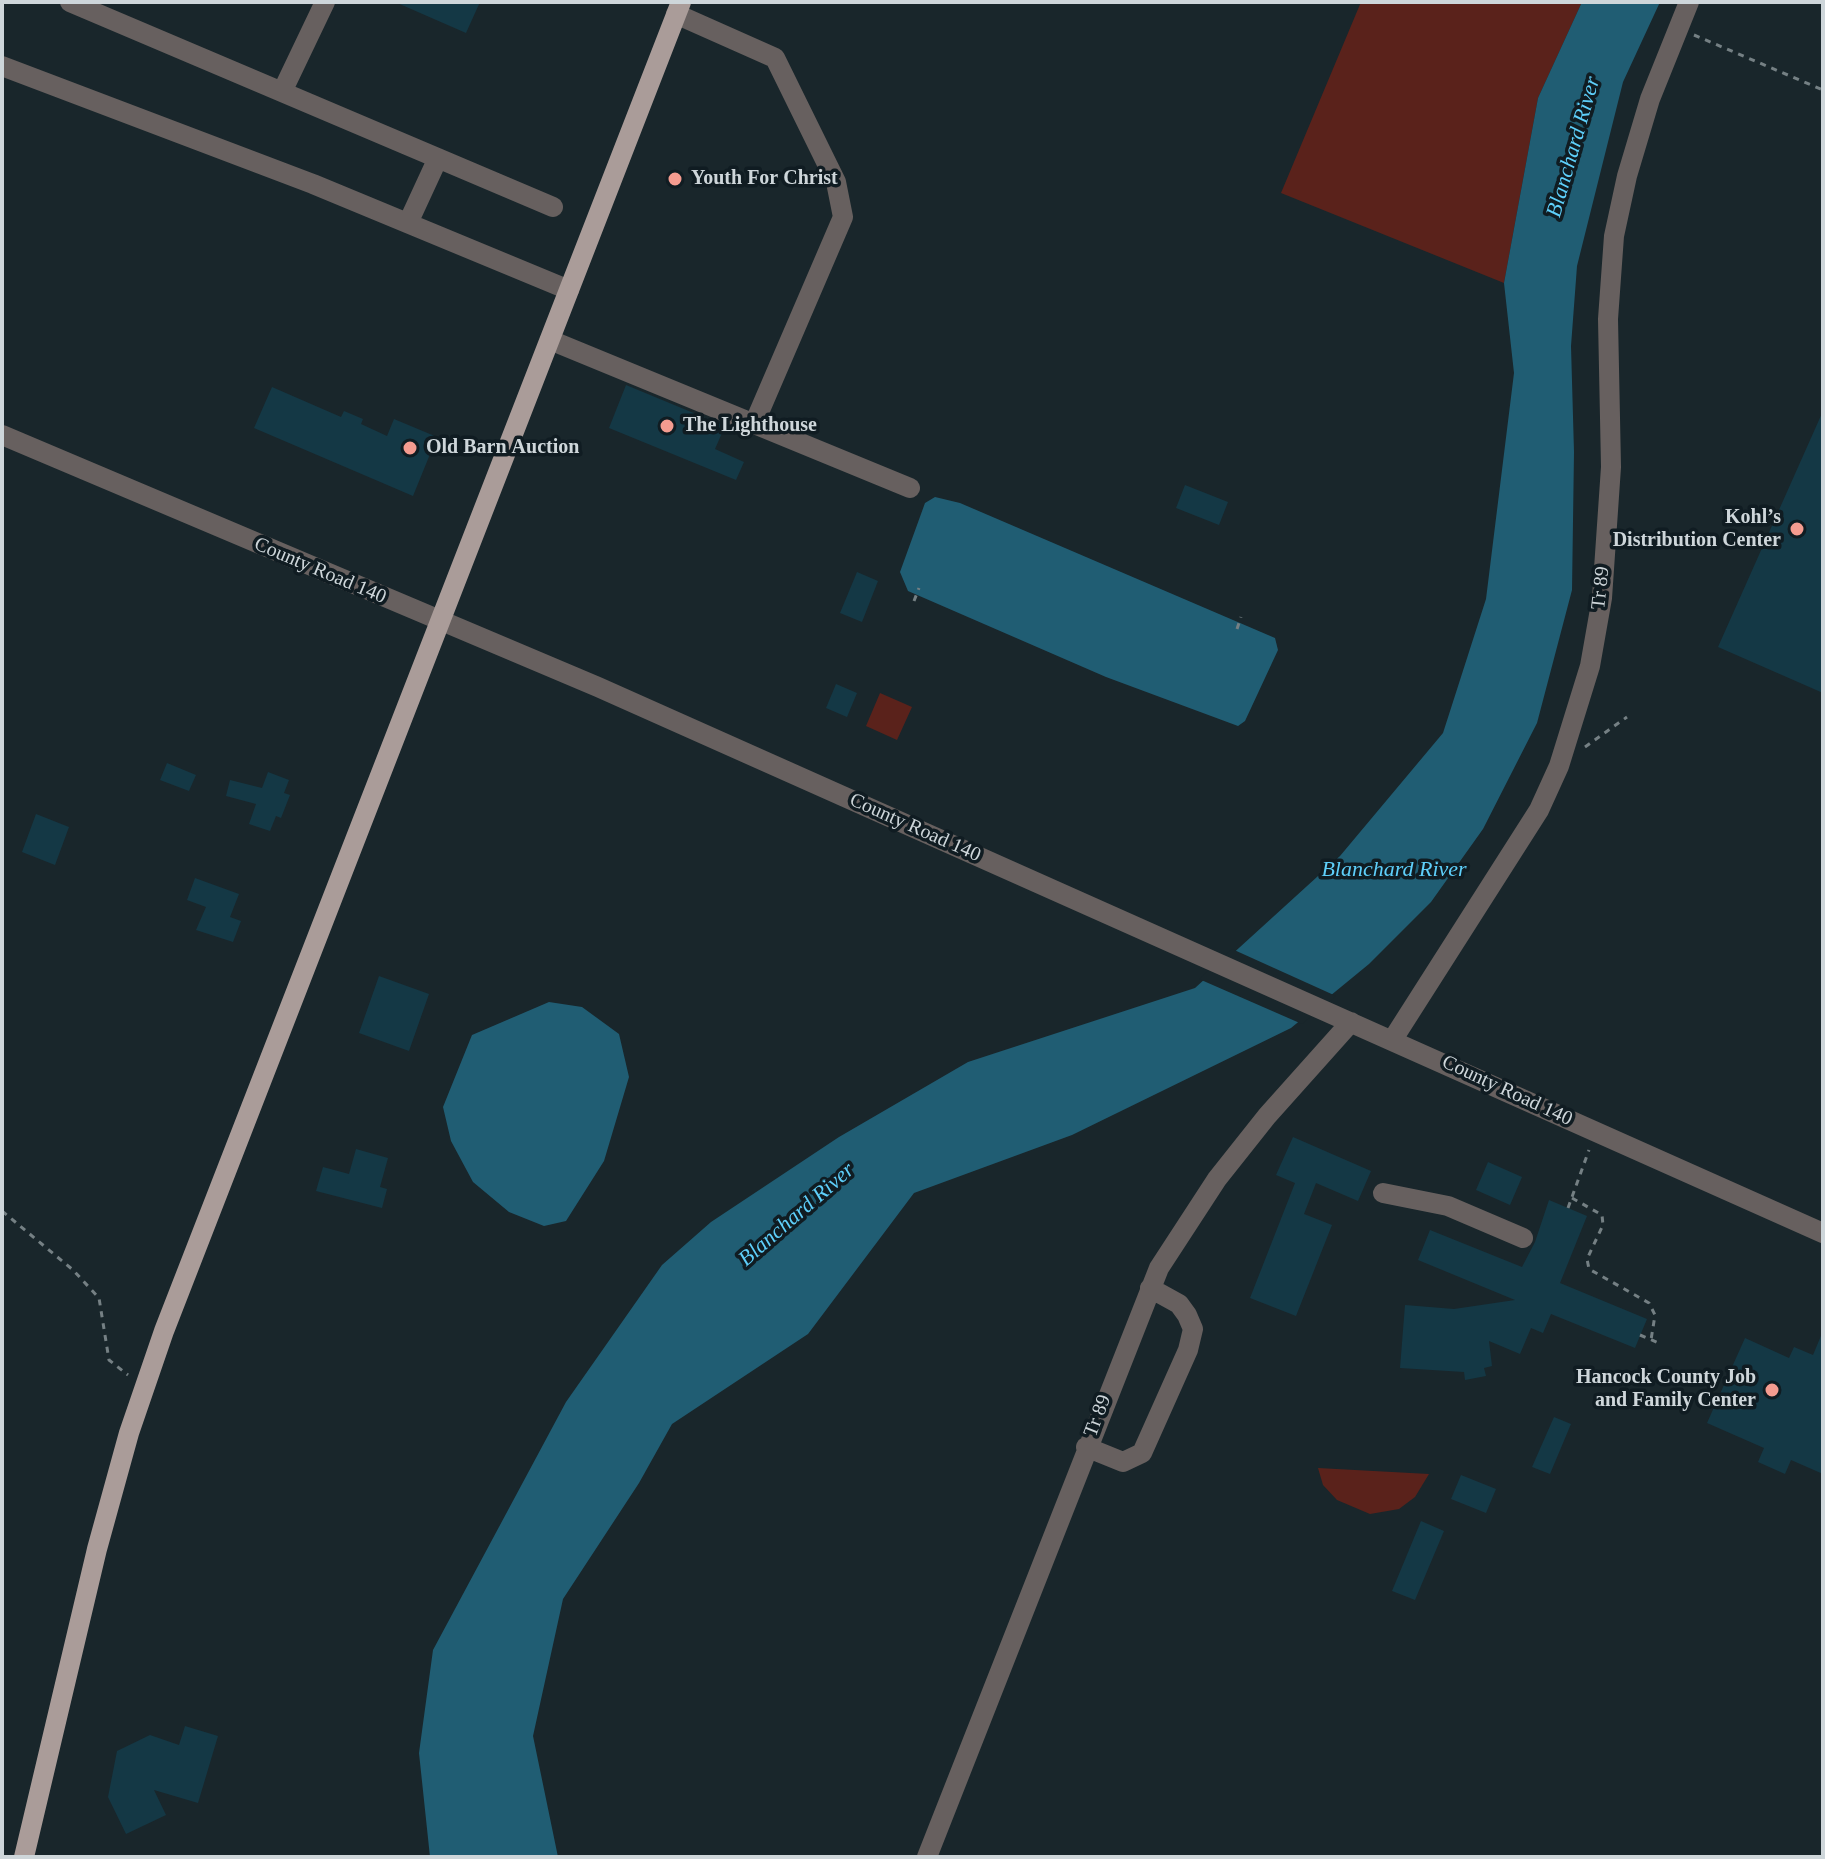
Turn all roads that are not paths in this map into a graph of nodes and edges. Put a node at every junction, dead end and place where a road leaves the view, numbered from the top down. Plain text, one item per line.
1 (70, 2) edge
2 (325, 2) edge
3 (1689, 2) edge
4 (678, 8) edge
5 (2, 66) edge
6 (282, 92) junction
7 (438, 158) junction
8 (553, 207) dead end
9 (408, 223) junction
10 (569, 290) junction
11 (550, 340) junction
12 (754, 424) junction
13 (2, 435) edge
14 (910, 488) dead end
15 (441, 622) junction
16 (1342, 1018) junction
17 (1393, 1039) junction
18 (1383, 1193) dead end
19 (1823, 1233) edge
20 (1523, 1238) dead end
21 (1150, 1288) junction
22 (1086, 1447) junction
23 (24, 1857) edge
24 (927, 1857) edge

1 - 6 street
2 - 6 street
3 - 17 street, Tr 89
4 - 10 main road
4 - 12 street
5 - 9 street
6 - 7 street
7 - 8 street
7 - 9 street
9 - 10 street
10 - 11 main road
11 - 12 street
11 - 15 main road
12 - 14 street
13 - 15 street, County Road 140
15 - 16 street, County Road 140
15 - 23 main road
16 - 17 street, County Road 140
16 - 21 street, Tr 89
17 - 19 street, County Road 140
18 - 20 street
21 - 22 street, Tr 89
21 - 22 street
22 - 24 street, Tr 89

